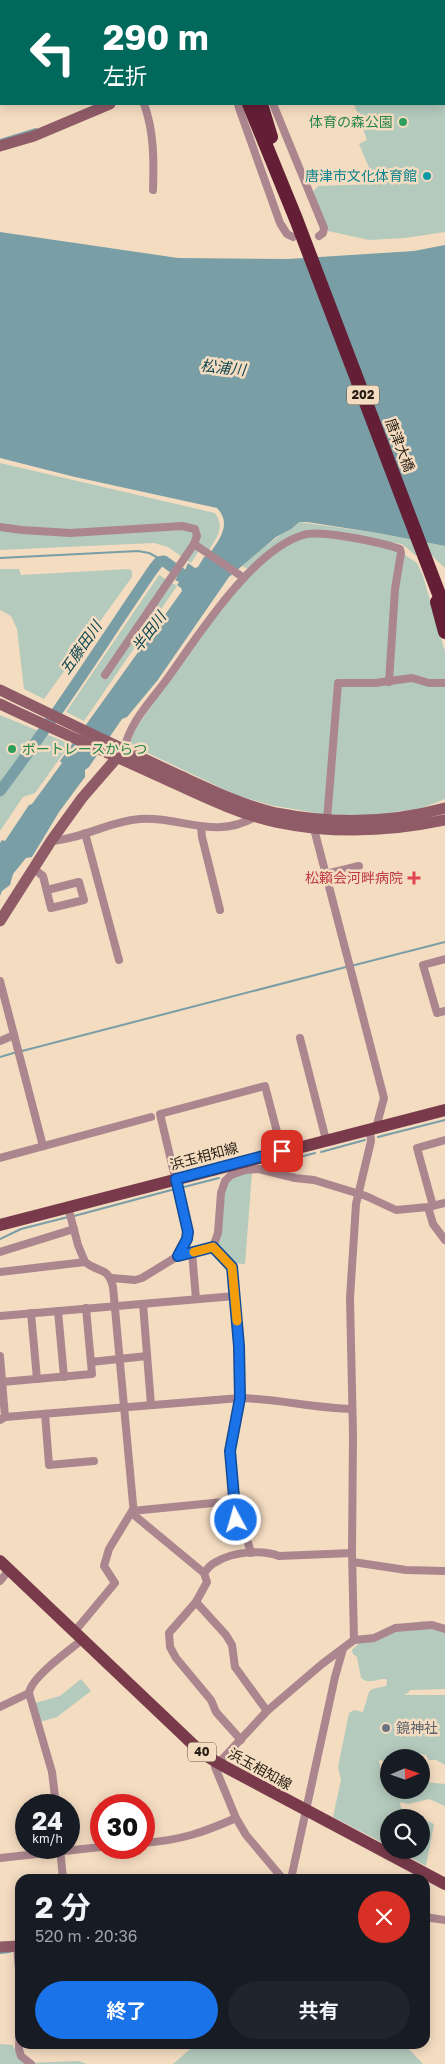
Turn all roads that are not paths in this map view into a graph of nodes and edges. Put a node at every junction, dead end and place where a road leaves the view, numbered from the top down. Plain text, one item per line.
1 (108, 105) edge
2 (144, 105) edge
3 (238, 105) edge
4 (249, 105) edge
5 (261, 105) edge
6 (273, 105) edge
7 (0, 146) edge
8 (153, 190) dead end
9 (296, 218) junction
10 (319, 236) dead end
11 (294, 237) dead end
12 (0, 527) edge
13 (194, 544) junction
14 (430, 572) junction
15 (244, 578) junction
16 (445, 592) edge
17 (445, 610) edge
18 (445, 632) edge
19 (106, 675) dead end
20 (389, 682) junction
21 (444, 684) dead end
22 (0, 690) edge
23 (0, 704) edge
24 (121, 754) junction
25 (445, 808) edge
26 (259, 813) junction
27 (327, 820) junction
28 (445, 820) edge
29 (313, 823) junction
30 (201, 828) junction
31 (85, 833) junction
32 (51, 841) junction
33 (359, 866) dead end
34 (34, 870) junction
35 (326, 874) junction
36 (47, 890) junction
37 (220, 910) dead end
38 (0, 921) edge
39 (445, 959) edge
40 (119, 960) dead end
41 (0, 981) edge
42 (445, 1011) edge
43 (14, 1034) junction
44 (300, 1038) dead end
45 (0, 1041) edge
46 (445, 1110) edge
47 (151, 1117) dead end
48 (373, 1129) junction
49 (326, 1140) junction
50 (445, 1140) edge
51 (43, 1146) junction
52 (282, 1151) junction
53 (0, 1158) edge
54 (176, 1179) junction
55 (357, 1194) junction
56 (445, 1203) edge
57 (68, 1207) junction
58 (430, 1207) junction
59 (0, 1225) edge
60 (74, 1229) junction
61 (445, 1240) edge
62 (213, 1247) junction
63 (0, 1252) edge
64 (192, 1252) junction
65 (178, 1256) junction
66 (85, 1262) junction
67 (0, 1272) edge
68 (111, 1278) junction
69 (235, 1296) junction
70 (196, 1299) junction
71 (143, 1304) junction
72 (115, 1306) junction
73 (86, 1308) junction
74 (58, 1311) junction
75 (31, 1313) junction
76 (0, 1316) edge
77 (0, 1356) edge
78 (147, 1356) junction
79 (120, 1359) junction
80 (91, 1362) junction
81 (64, 1377) junction
82 (37, 1379) junction
83 (2, 1382) junction
84 (240, 1398) junction
85 (151, 1405) junction
86 (124, 1408) junction
87 (352, 1409) junction
88 (45, 1414) junction
89 (3, 1419) edge
90 (94, 1461) dead end
91 (233, 1501) junction
92 (132, 1511) junction
93 (250, 1553) junction
94 (352, 1553) junction
95 (353, 1562) junction
96 (5, 1565) edge
97 (445, 1571) edge
98 (204, 1573) junction
99 (0, 1581) edge
100 (196, 1602) junction
101 (445, 1629) edge
102 (79, 1635) junction
103 (354, 1640) junction
104 (343, 1649) junction
105 (29, 1693) junction
106 (0, 1708) edge
107 (267, 1711) junction
108 (241, 1740) junction
109 (218, 1763) junction
110 (55, 1794) edge
111 (306, 1811) junction
112 (236, 1818) junction
113 (155, 1842) edge
114 (15, 1856) edge
115 (0, 1858) edge
116 (62, 1859) edge
117 (64, 1874) edge
118 (279, 1874) edge
119 (292, 1874) edge
120 (426, 1874) edge
121 (430, 1876) edge
122 (445, 1884) edge
123 (445, 1915) edge
124 (430, 1917) edge
125 (436, 1918) junction
126 (445, 1920) edge
127 (15, 1946) edge
128 (0, 1947) edge
129 (19, 2049) edge
130 (31, 2064) edge

1 - 7 street
2 - 8 street
3 - 11 street
4 - 9 highway, 202
5 - 9 highway, 202
6 - 10 street
9 - 14 highway, 唐津大橋 / 202
12 - 13 street
13 - 15 street
13 - 19 street
14 - 16 highway, 202
14 - 17 highway, 202
14 - 18 highway, 202
15 - 20 street
15 - 24 street
20 - 21 street
20 - 27 street
22 - 24 street
23 - 24 street
24 - 26 street
24 - 32 street
25 - 27 street
26 - 29 street
26 - 30 street
27 - 29 street
28 - 29 street
29 - 35 street
30 - 31 street
30 - 37 street
31 - 32 street
31 - 40 street
32 - 34 street
33 - 35 street
34 - 36 street
34 - 38 street
35 - 48 street
36 - 36 street
39 - 42 street
41 - 43 street
43 - 45 street
43 - 51 street
44 - 49 street
46 - 48 main road, 浜玉相知線
47 - 51 street
48 - 49 main road, 浜玉相知線
48 - 55 street
49 - 52 main road, 浜玉相知線
50 - 58 street
51 - 53 street
52 - 54 main road, 浜玉相知線
52 - 54 street
54 - 57 main road, 浜玉相知線
54 - 65 street
55 - 58 street
55 - 62 street
55 - 87 street
56 - 58 street
57 - 59 main road, 浜玉相知線
57 - 60 street
58 - 61 street
60 - 63 street
60 - 66 street
62 - 64 street
62 - 69 street
64 - 65 street
64 - 70 street
65 - 68 street
66 - 67 street
66 - 68 street
68 - 72 street
69 - 70 street
69 - 84 street
70 - 71 street
71 - 72 street
71 - 78 street
72 - 73 street
72 - 79 street
73 - 74 street
73 - 80 street
74 - 75 street
74 - 81 street
75 - 76 street
75 - 82 street
77 - 83 street
78 - 79 street
78 - 85 street
79 - 80 street
79 - 86 street
80 - 81 street
81 - 82 street
82 - 83 street
83 - 89 street
84 - 85 street
84 - 87 street
84 - 91 street
85 - 86 street
86 - 88 street
86 - 92 street
87 - 94 street
88 - 89 street
88 - 90 street
91 - 92 street
91 - 93 street
92 - 98 street
92 - 102 street
93 - 94 street
93 - 98 street
94 - 95 street
95 - 97 street
95 - 103 street
96 - 99 street
96 - 102 main road, 浜玉相知線 / 40
98 - 100 street
100 - 107 street
100 - 108 street
101 - 103 street
102 - 105 street
102 - 109 main road, 浜玉相知線 / 40
103 - 104 street
104 - 107 street
104 - 111 street
105 - 106 street
105 - 110 street
107 - 108 street
108 - 109 street
109 - 111 main road, 浜玉相知線 / 40
109 - 112 street
111 - 119 street
111 - 120 main road, 浜玉相知線 / 40
112 - 113 street
112 - 118 street
114 - 115 street
116 - 117 street
121 - 122 main road, 浜玉相知線 / 40
123 - 125 street
124 - 125 street
125 - 126 street
127 - 128 street
129 - 130 street

